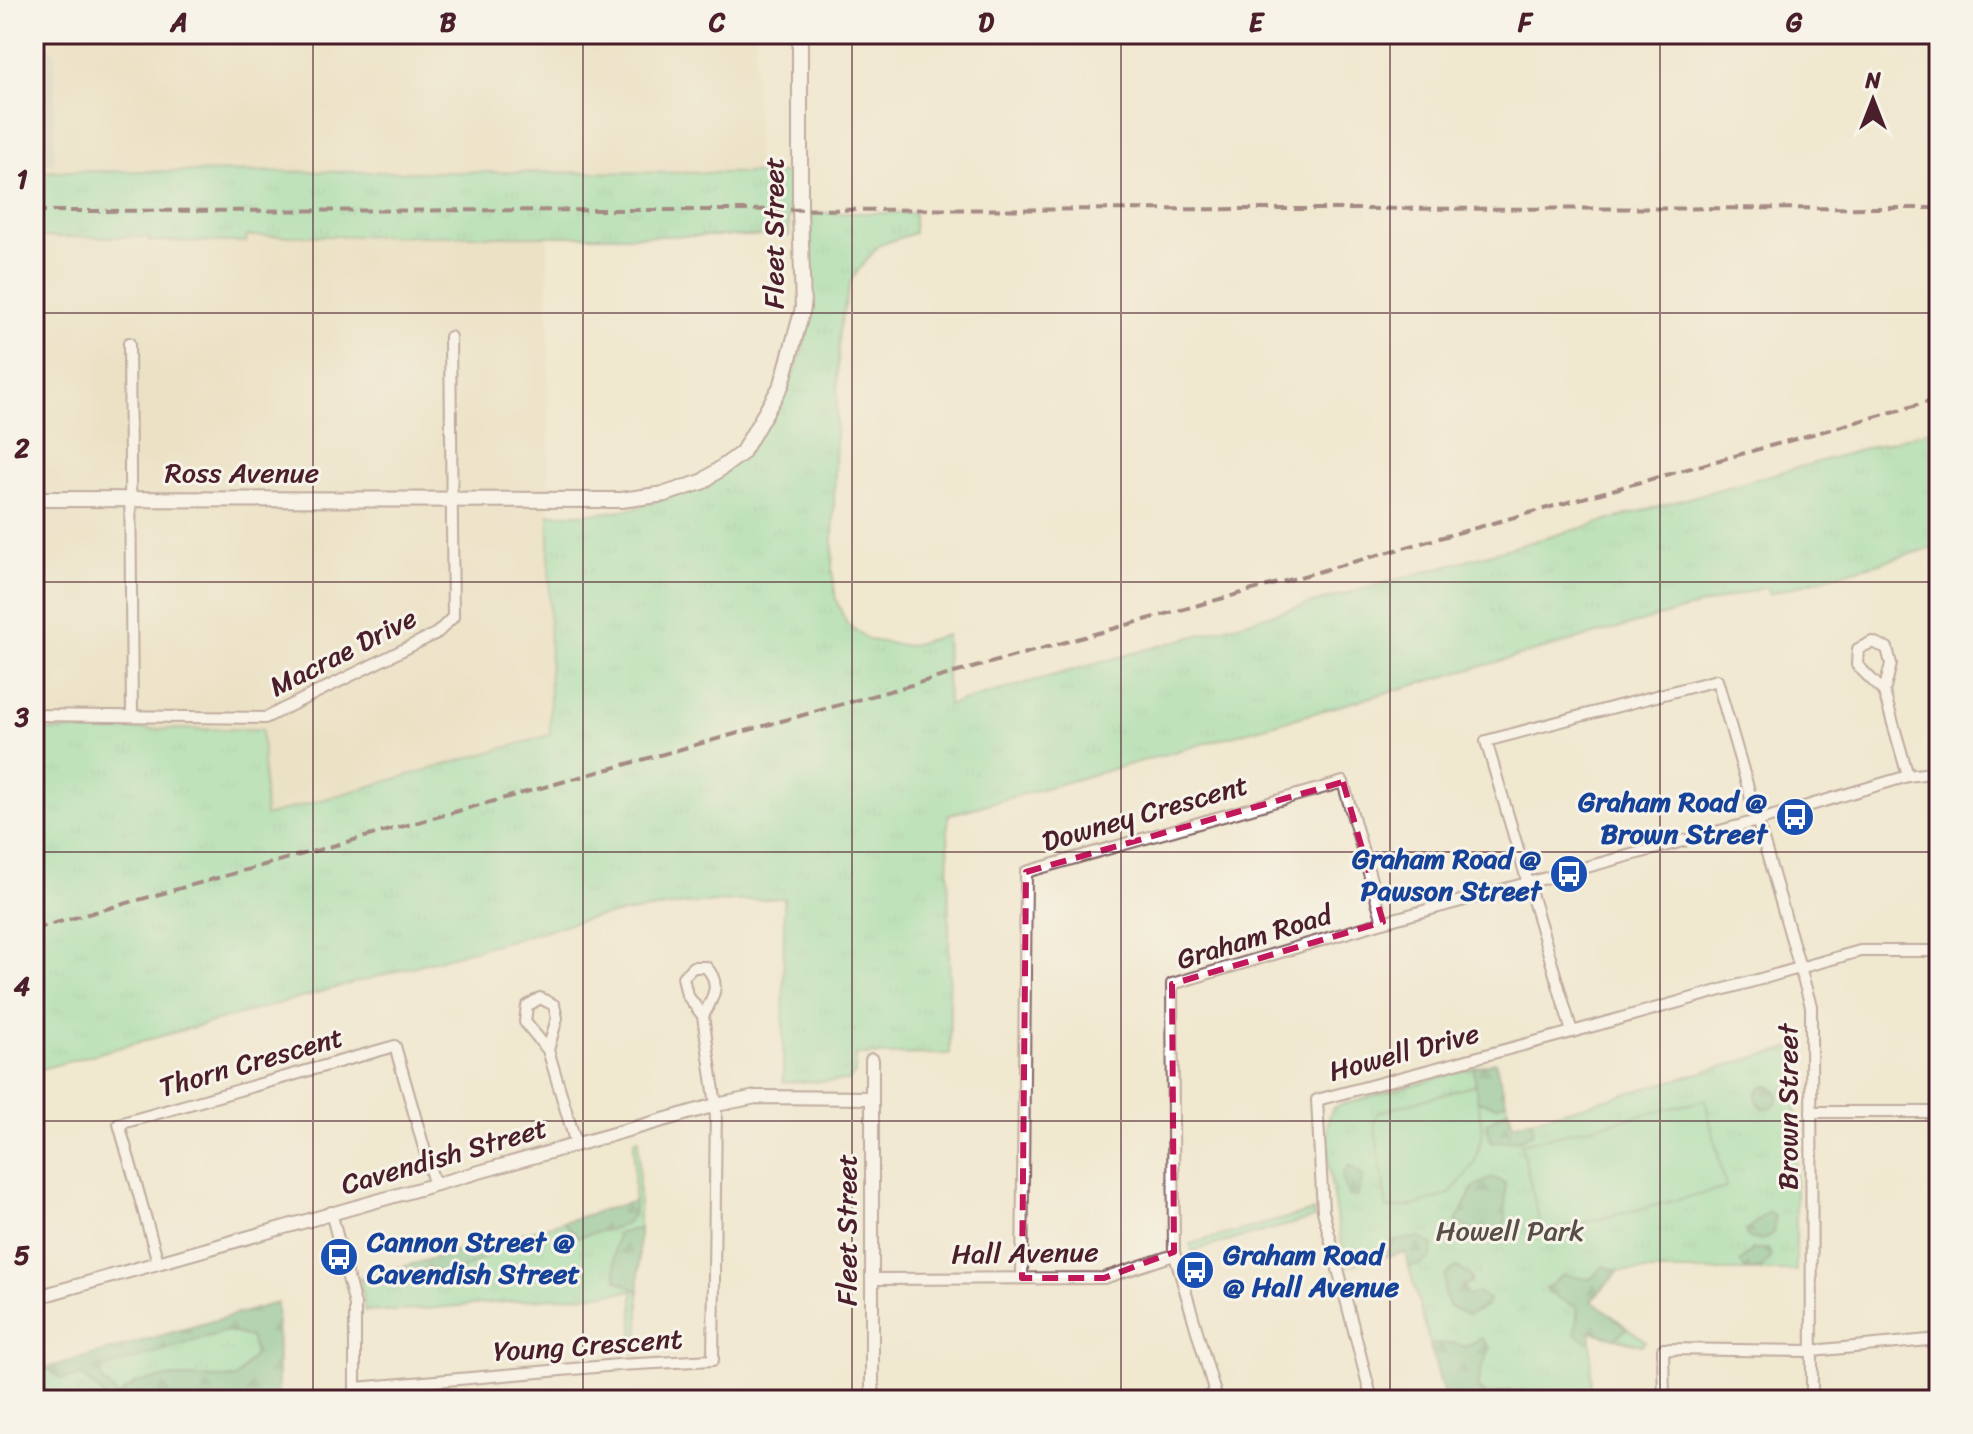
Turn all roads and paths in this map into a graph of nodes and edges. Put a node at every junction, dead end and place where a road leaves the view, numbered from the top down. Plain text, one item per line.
1 (800, 34) edge
2 (450, 337) dead end
3 (129, 343) dead end
4 (130, 498) junction
5 (451, 498) junction
6 (34, 499) edge
7 (1884, 692) junction
8 (34, 715) edge
9 (132, 716) junction
10 (1939, 772) edge
11 (1908, 776) junction
12 (1757, 821) junction
13 (1529, 883) junction
14 (1383, 922) junction
15 (1938, 950) edge
16 (1799, 967) junction
17 (703, 1016) junction
18 (1572, 1032) junction
19 (548, 1050) junction
20 (872, 1060) dead end
21 (872, 1098) junction
22 (716, 1105) junction
23 (1811, 1112) junction
24 (1939, 1112) edge
25 (576, 1144) junction
26 (434, 1183) junction
27 (331, 1212) junction
28 (1174, 1255) junction
29 (158, 1262) junction
30 (1022, 1278) junction
31 (873, 1279) junction
32 (34, 1298) edge
33 (1939, 1339) edge
34 (1812, 1351) junction
35 (355, 1394) edge
36 (1216, 1397) edge
37 (872, 1400) edge
38 (1198, 1400) edge
39 (1372, 1400) edge
40 (1664, 1400) edge
41 (1812, 1400) edge

1 - 5 main road, Fleet Street
2 - 5 street, Macrae Drive
3 - 4 street
4 - 5 main road, Ross Avenue
4 - 6 main road, Ross Avenue
4 - 9 street
5 - 9 street, Macrae Drive
7 - 7 street
7 - 11 street
8 - 9 street, Macrae Drive
10 - 11 street, Graham Road
11 - 12 street, Graham Road
12 - 13 street, Graham Road
12 - 13 street, Brown Street
12 - 16 street, Brown Street
13 - 14 street, Graham Road
13 - 18 street
14 - 28 street, Graham Road
14 - 30 street, Downey Crescent
15 - 16 street, Howell Drive
16 - 18 street, Howell Drive
16 - 23 street, Brown Street
17 - 17 street
17 - 22 street
18 - 39 street, Howell Drive
19 - 19 street
19 - 25 street
20 - 21 street, Fleet Street
21 - 22 street, Cavendish Street
21 - 31 street, Fleet Street
22 - 25 street, Cavendish Street
22 - 35 street, Young Crescent
23 - 24 street
23 - 34 street, Brown Street
25 - 26 street, Cavendish Street
26 - 27 street, Cavendish Street
26 - 29 street, Thorn Crescent
27 - 29 street, Cavendish Street
27 - 35 street
28 - 30 street, Hall Avenue
28 - 36 street, Graham Road
29 - 32 street, Cavendish Street
30 - 31 street, Hall Avenue
31 - 37 street, Fleet Street
33 - 34 street
34 - 40 street
34 - 41 street, Brown Street
36 - 38 street

